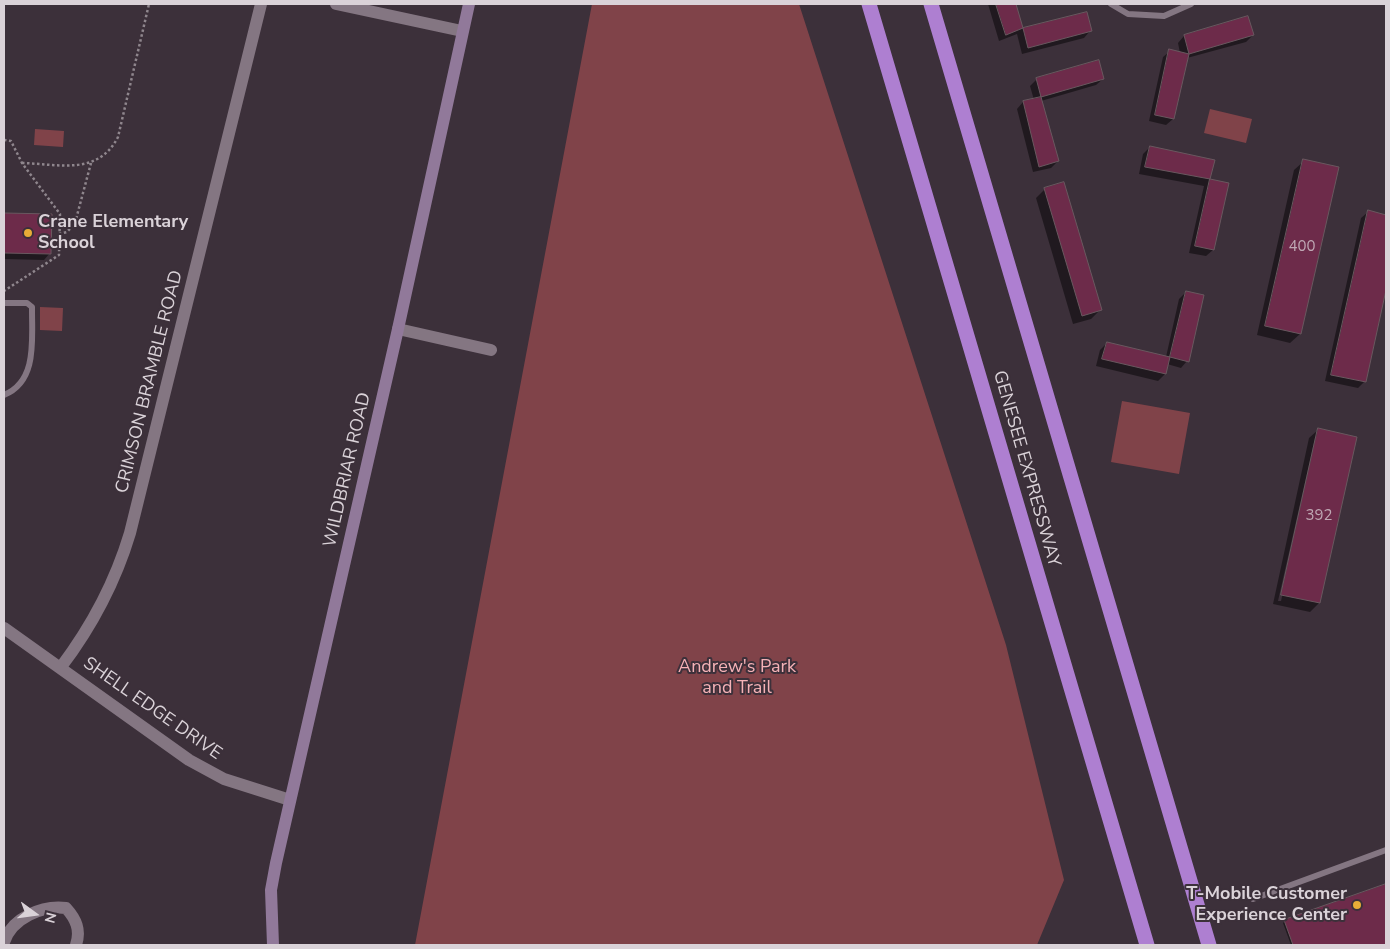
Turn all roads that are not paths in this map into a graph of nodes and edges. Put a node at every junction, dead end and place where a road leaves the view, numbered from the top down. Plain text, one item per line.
1 (261, 4) edge
2 (336, 4) edge
3 (468, 4) edge
4 (869, 4) edge
5 (931, 4) edge
6 (1111, 4) edge
7 (1191, 4) edge
8 (462, 31) junction
9 (4, 303) edge
10 (398, 329) junction
11 (491, 350) dead end
12 (4, 395) edge
13 (4, 628) edge
14 (60, 667) junction
15 (290, 800) junction
16 (1386, 850) edge
17 (1253, 899) dead end
18 (4, 942) edge
19 (76, 945) edge
20 (273, 945) edge
21 (1147, 945) edge
22 (1209, 945) edge

1 - 14 street, CRIMSON BRAMBLE ROAD
2 - 8 street
3 - 8 street, WILDBRIAR ROAD
4 - 21 highway, GENESEE EXPRESSWAY
5 - 22 highway
6 - 7 lane
8 - 10 street, WILDBRIAR ROAD
9 - 12 lane
10 - 11 street
10 - 15 street, WILDBRIAR ROAD
13 - 14 street, SHELL EDGE DRIVE
14 - 15 street, SHELL EDGE DRIVE
15 - 20 street, WILDBRIAR ROAD
16 - 17 lane
18 - 19 street

